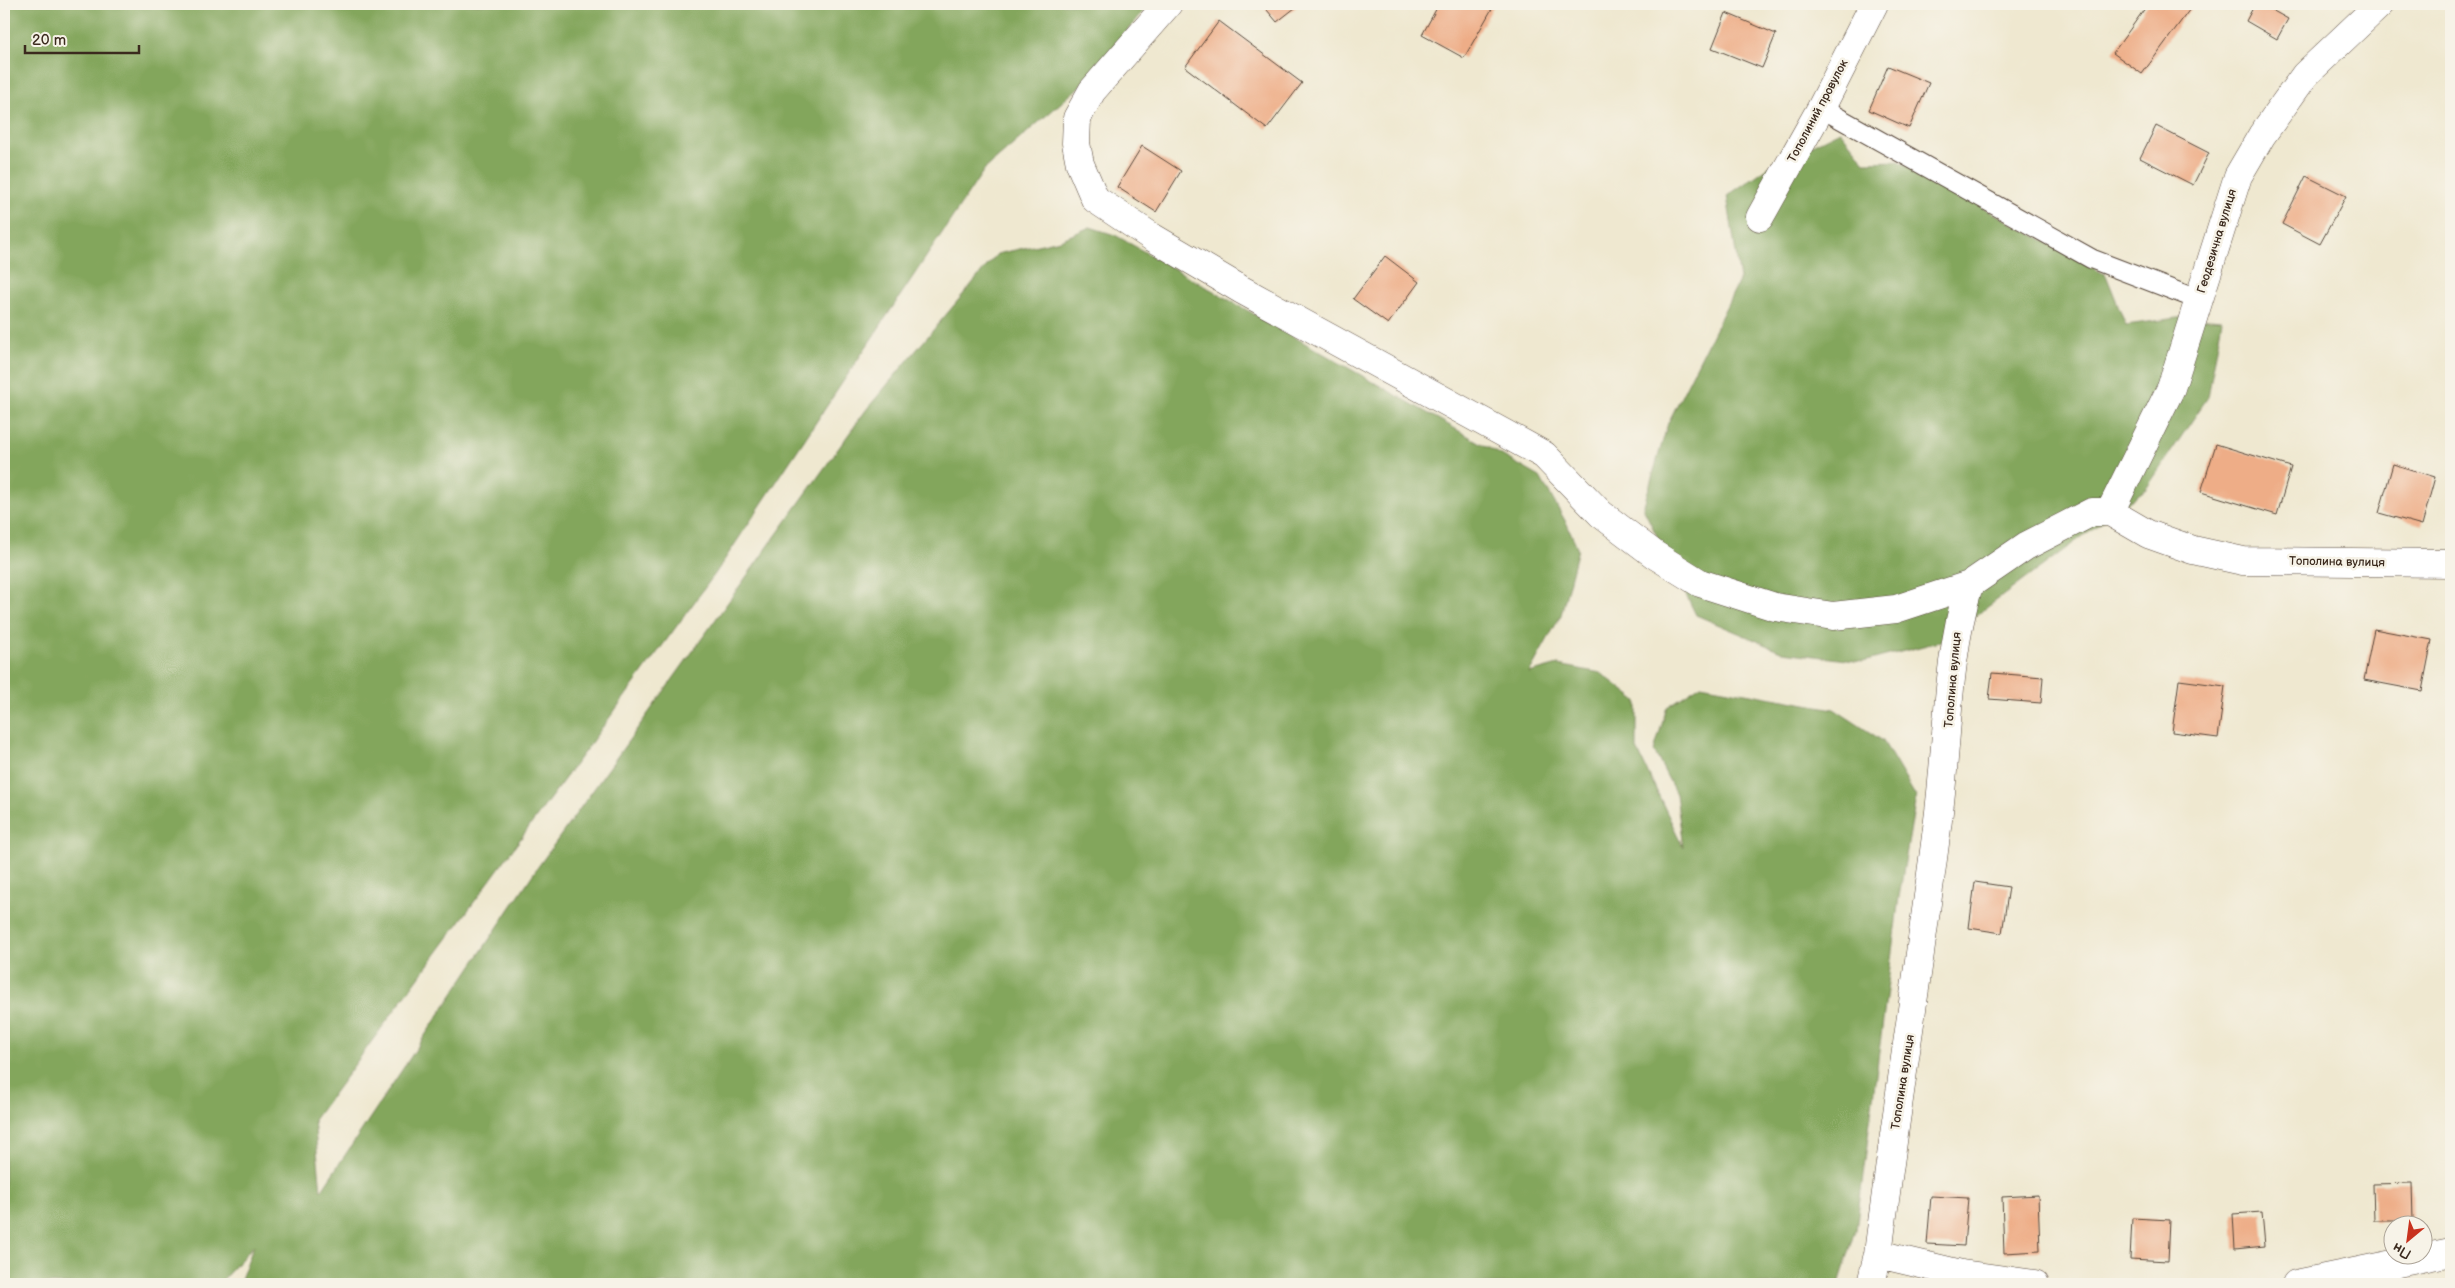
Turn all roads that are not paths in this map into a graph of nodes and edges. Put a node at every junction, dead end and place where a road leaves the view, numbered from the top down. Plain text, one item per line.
1 (1168, 4) edge
2 (1874, 4) edge
3 (2380, 4) edge
4 (1822, 108) junction
5 (1760, 217) dead end
6 (2199, 300) junction
7 (2110, 512) junction
8 (2451, 563) edge
9 (1969, 585) junction
10 (2451, 1252) edge
11 (1878, 1254) junction
12 (1871, 1284) edge
13 (2035, 1284) edge
14 (2296, 1284) edge

1 - 9 street
2 - 4 street, Тополиний провулок
3 - 6 street, Геодезична вулиця
4 - 5 street, Тополиний провулок
4 - 6 lane
6 - 7 street, Геодезична вулиця
7 - 8 street, Тополина вулиця
7 - 9 street
9 - 11 street, Тополина вулиця
10 - 14 street
11 - 12 street, Тополина вулиця
11 - 13 street

